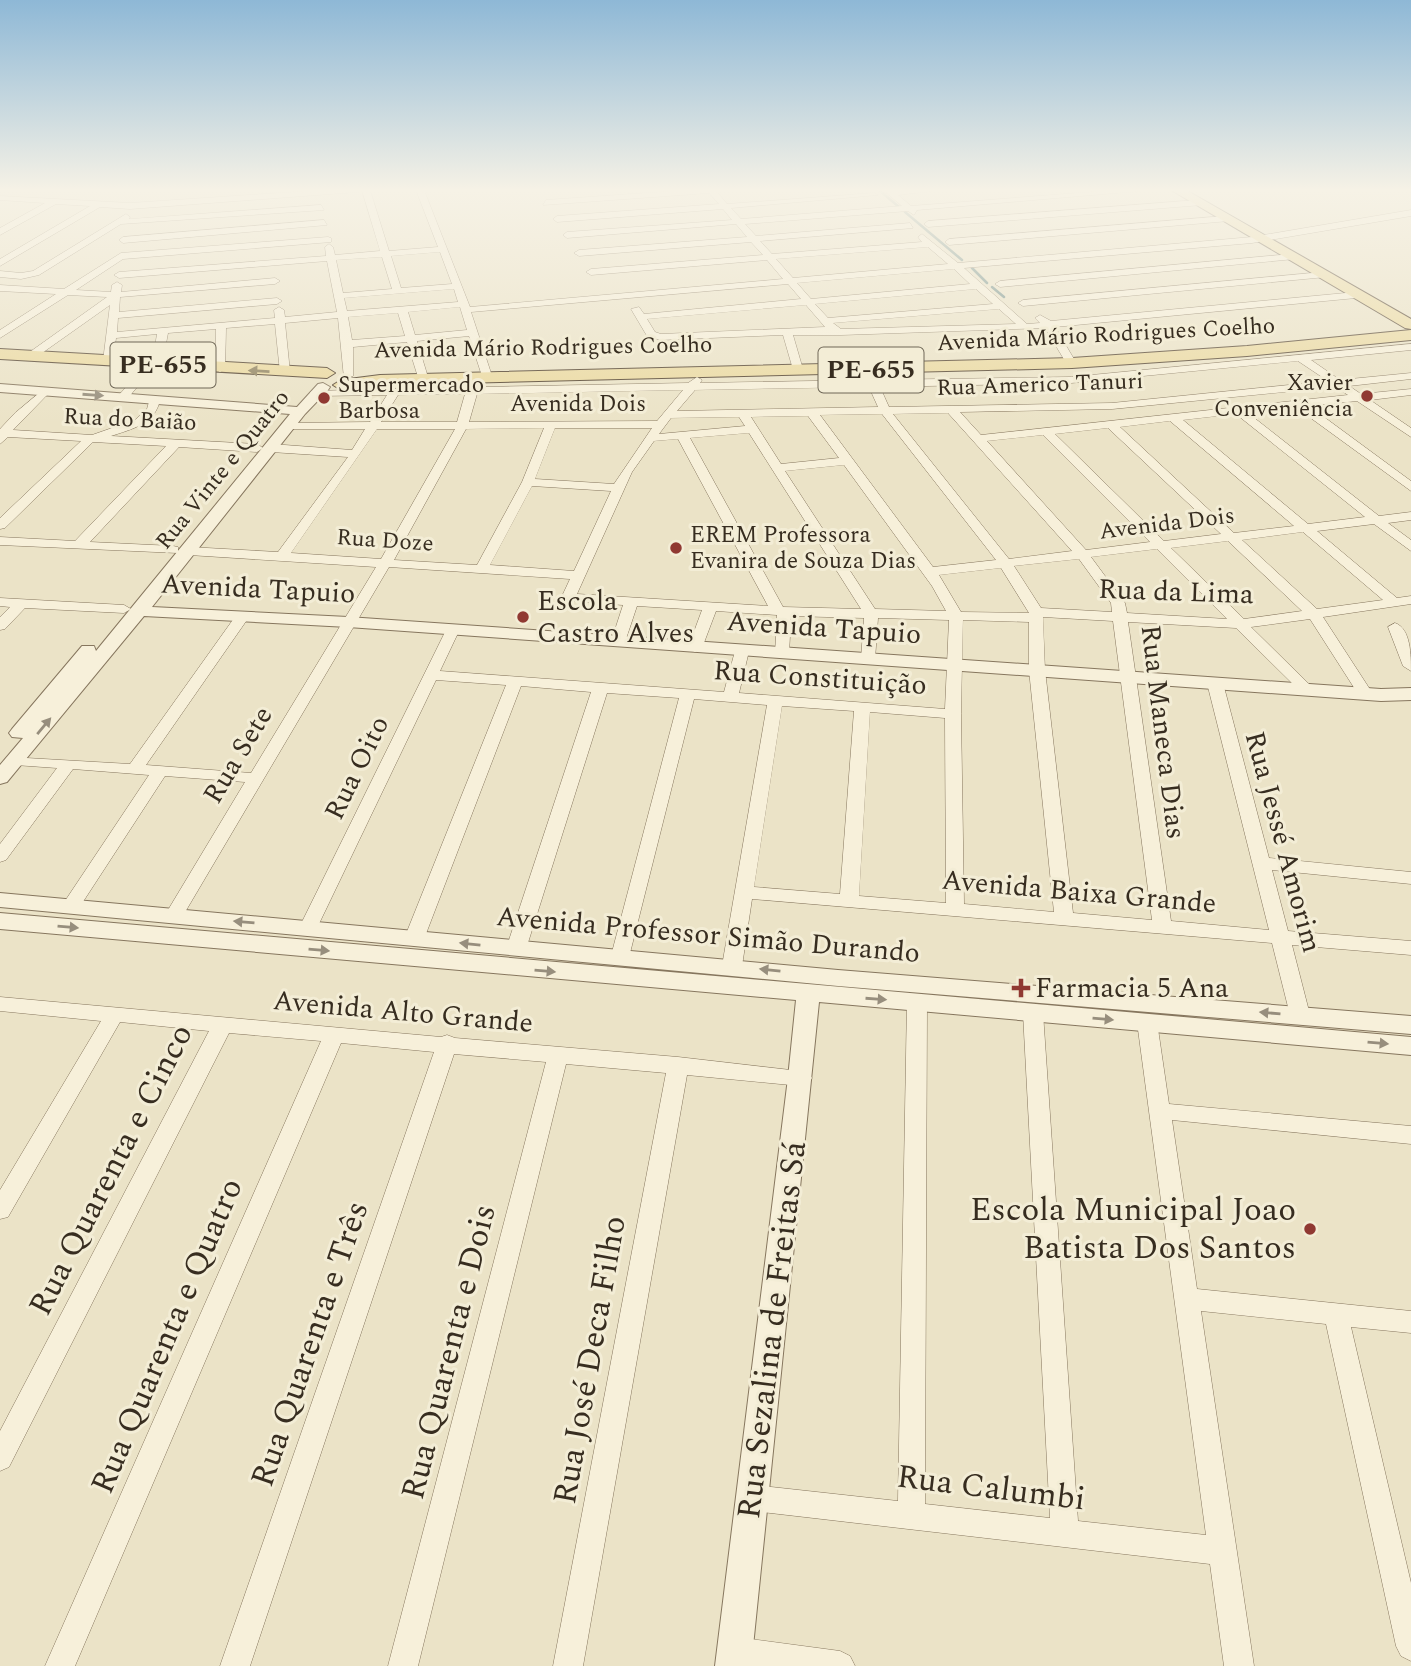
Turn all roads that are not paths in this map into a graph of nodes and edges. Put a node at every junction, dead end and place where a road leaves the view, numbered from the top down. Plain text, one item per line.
1 (45, 268) edge
2 (104, 268) edge
3 (120, 268) edge
4 (205, 268) edge
5 (274, 268) edge
6 (333, 268) edge
7 (390, 268) edge
8 (451, 268) edge
9 (588, 268) edge
10 (641, 268) edge
11 (778, 268) edge
12 (912, 268) edge
13 (957, 268) edge
14 (981, 268) edge
15 (1140, 268) edge
16 (1179, 268) edge
17 (1311, 268) edge
18 (1145, 271) junction
19 (591, 272) junction
20 (0, 274) edge
21 (119, 275) junction
22 (1323, 275) junction
23 (788, 279) junction
24 (275, 281) junction
25 (1000, 284) junction
26 (458, 286) junction
27 (979, 286) junction
28 (0, 288) edge
29 (15, 289) junction
30 (1173, 290) junction
31 (397, 291) junction
32 (66, 293) junction
33 (627, 293) junction
34 (606, 295) junction
35 (1356, 295) junction
36 (114, 296) junction
37 (339, 296) junction
38 (1182, 296) dead end
39 (0, 298) edge
40 (277, 301) junction
41 (808, 302) junction
42 (1023, 303) junction
43 (1192, 303) dead end
44 (465, 306) junction
45 (1001, 306) junction
46 (402, 309) junction
47 (1202, 310) junction
48 (341, 315) junction
49 (115, 316) junction
50 (641, 317) junction
51 (281, 320) junction
52 (1048, 324) junction
53 (221, 326) junction
54 (829, 326) junction
55 (1411, 326) edge
56 (1025, 327) junction
57 (163, 331) junction
58 (786, 332) junction
59 (473, 333) junction
60 (0, 335) edge
61 (112, 335) junction
62 (1411, 335) edge
63 (410, 338) junction
64 (348, 344) junction
65 (1411, 347) edge
66 (1287, 348) junction
67 (0, 354) edge
68 (31, 356) junction
69 (1303, 358) junction
70 (1069, 359) junction
71 (108, 361) junction
72 (149, 364) junction
73 (797, 366) junction
74 (220, 369) junction
75 (285, 372) junction
76 (422, 374) junction
77 (1411, 376) edge
78 (871, 377) junction
79 (346, 378) junction
80 (696, 380) junction
81 (477, 381) junction
82 (1339, 383) junction
83 (319, 384) junction
84 (0, 388) edge
85 (44, 392) junction
86 (394, 392) junction
87 (1411, 392) edge
88 (123, 397) junction
89 (1359, 398) junction
90 (154, 400) junction
91 (1299, 404) junction
92 (952, 410) junction
93 (1237, 410) junction
94 (885, 411) junction
95 (812, 413) junction
96 (743, 414) junction
97 (291, 415) junction
98 (1172, 417) junction
99 (665, 419) junction
100 (551, 424) junction
101 (1110, 424) junction
102 (373, 426) junction
103 (462, 426) junction
104 (752, 429) junction
105 (1045, 432) junction
106 (1411, 433) edge
107 (681, 435) junction
108 (2, 436) edge
109 (650, 438) junction
110 (977, 439) junction
111 (89, 440) junction
112 (175, 444) junction
113 (264, 448) junction
114 (356, 454) junction
115 (846, 461) junction
116 (777, 468) junction
117 (528, 482) junction
118 (1411, 487) edge
119 (617, 488) junction
120 (1411, 516) edge
121 (1377, 520) junction
122 (0, 525) edge
123 (1305, 529) junction
124 (1233, 537) junction
125 (0, 541) edge
126 (79, 545) junction
127 (1160, 547) junction
128 (1411, 547) edge
129 (181, 550) junction
130 (283, 555) junction
131 (1083, 555) junction
132 (385, 562) junction
133 (1006, 564) junction
134 (481, 569) junction
135 (928, 572) junction
136 (579, 575) junction
137 (1411, 600) edge
138 (0, 602) edge
139 (1394, 602) junction
140 (21, 603) junction
141 (631, 604) junction
142 (710, 608) junction
143 (781, 611) junction
144 (871, 614) junction
145 (1314, 614) junction
146 (126, 615) junction
147 (1036, 615) junction
148 (956, 616) junction
149 (242, 617) junction
150 (1122, 618) junction
151 (348, 622) junction
152 (1240, 624) junction
153 (0, 626) edge
154 (1395, 627) dead end
155 (452, 631) junction
156 (618, 642) junction
157 (695, 648) junction
158 (742, 651) junction
159 (782, 654) junction
160 (868, 659) junction
161 (955, 665) junction
162 (1411, 666) edge
163 (1037, 670) junction
164 (431, 676) junction
165 (1128, 677) junction
166 (515, 682) junction
167 (1215, 683) junction
168 (600, 689) junction
169 (1307, 690) junction
170 (688, 694) junction
171 (1373, 695) junction
172 (730, 698) junction
173 (1410, 698) edge
174 (775, 701) junction
175 (862, 708) junction
176 (953, 714) junction
177 (8, 758) edge
178 (68, 764) junction
179 (135, 769) junction
180 (159, 772) junction
181 (0, 778) edge
182 (256, 778) junction
183 (0, 856) edge
184 (1261, 863) junction
185 (1411, 878) edge
186 (742, 892) junction
187 (0, 900) edge
188 (849, 901) junction
189 (70, 907) junction
190 (956, 910) junction
191 (174, 915) junction
192 (1064, 919) junction
193 (0, 921) edge
194 (308, 928) junction
195 (1163, 928) junction
196 (1282, 937) junction
197 (414, 939) junction
198 (1411, 947) edge
199 (516, 949) junction
200 (621, 956) junction
201 (732, 966) junction
202 (838, 978) junction
203 (808, 995) junction
204 (968, 997) junction
205 (917, 1002) junction
206 (1, 1006) edge
207 (1033, 1013) junction
208 (115, 1014) junction
209 (1300, 1016) junction
210 (1147, 1022) junction
211 (223, 1024) junction
212 (1411, 1025) edge
213 (1342, 1030) junction
214 (335, 1033) junction
215 (447, 1043) junction
216 (1411, 1046) edge
217 (558, 1055) junction
218 (678, 1065) junction
219 (802, 1078) junction
220 (1160, 1111) junction
221 (1411, 1135) edge
222 (0, 1210) edge
223 (1187, 1299) junction
224 (1336, 1313) junction
225 (1411, 1322) edge
226 (0, 1458) edge
227 (753, 1498) junction
228 (911, 1514) junction
229 (1065, 1532) junction
230 (1221, 1551) junction
231 (1411, 1646) edge
232 (734, 1659) edge
233 (60, 1666) edge
234 (235, 1666) edge
235 (403, 1666) edge
236 (568, 1666) edge
237 (840, 1666) edge
238 (1240, 1666) edge

1 - 20 street
2 - 32 street
3 - 21 street
4 - 21 street
5 - 24 street
6 - 37 street
7 - 31 street
8 - 26 street
9 - 19 street
10 - 19 street
11 - 23 street
12 - 23 street
13 - 27 street
14 - 25 street
15 - 18 street
16 - 18 street
17 - 22 main road
18 - 25 street
18 - 30 street
19 - 34 street
21 - 36 street
22 - 30 street
22 - 35 main road
23 - 33 street
23 - 41 street
24 - 36 street
24 - 40 street
25 - 42 street
26 - 31 street
26 - 44 street
27 - 41 street
27 - 45 street
28 - 29 street
29 - 32 street
29 - 39 street
30 - 38 street
30 - 42 street
31 - 37 street
32 - 36 street
32 - 60 street
33 - 34 street
33 - 50 street
34 - 44 street
35 - 47 street
35 - 55 main road
36 - 49 street
36 - 68 street
37 - 48 street
40 - 49 street
40 - 51 street
41 - 50 street
41 - 54 street
42 - 52 street
43 - 47 street
44 - 46 street
44 - 59 street
45 - 54 street
45 - 56 street
46 - 48 street
46 - 63 street
47 - 52 street
48 - 51 street
48 - 64 street
49 - 61 street
50 - 58 street
51 - 53 street
51 - 75 street
52 - 56 street
52 - 70 street
53 - 57 street
53 - 74 street
54 - 56 street
54 - 58 street
55 - 70 main road, Avenida Mário Rodrigues Coelho / PE-655
57 - 61 street
57 - 72 street
58 - 73 street
59 - 63 street
59 - 81 street
61 - 71 street
62 - 66 main road, Avenida Mário Rodrigues Coelho / PE-655
63 - 64 street
63 - 76 street
64 - 79 street
65 - 69 street
66 - 69 street
66 - 78 main road, Avenida Mário Rodrigues Coelho / PE-655
67 - 68 main road, PE-655
68 - 71 main road, PE-655
69 - 78 street
69 - 82 street
70 - 73 main road, Avenida Mário Rodrigues Coelho / PE-655
71 - 72 main road, PE-655
72 - 74 main road, PE-655
72 - 88 street
73 - 81 main road, Avenida Mário Rodrigues Coelho / PE-655
75 -> 74 main road, PE-655
75 - 83 main road, PE-655
76 - 79 main road, Avenida Mário Rodrigues Coelho / PE-655
76 - 81 main road, Avenida Mário Rodrigues Coelho / PE-655
77 - 82 street, Rua Americo Tanuri
78 - 80 main road, Avenida Mário Rodrigues Coelho / PE-655
78 - 94 street
79 - 81 main road, Avenida Mário Rodrigues Coelho / PE-655
79 - 83 main road, PE-655
80 - 81 main road, Avenida Mário Rodrigues Coelho / PE-655
80 - 99 street
81 - 86 street
81 - 103 street, Rua Sete
82 - 89 street
82 - 92 street, Rua Americo Tanuri
83 - 86 street
83 - 97 street, Rua Vinte e Quatro
84 - 85 street
85 -> 88 street
85 - 108 street
86 - 102 street
87 - 89 street
88 - 90 street
89 - 91 street
89 - 106 street
90 - 97 street
90 - 111 street
91 - 93 street
91 - 118 street
92 - 94 street, Rua Americo Tanuri
92 - 110 street, Rua Maneca Dias
93 - 98 street
93 - 121 street
94 - 95 street, Rua Americo Tanuri
94 - 133 street
95 - 96 street, Rua Americo Tanuri
95 - 115 street
96 - 99 street, Rua Americo Tanuri
96 - 104 street
97 - 102 street, Avenida Dois
97 - 113 street, Rua Vinte e Quatro
98 - 101 street
98 - 123 street
99 - 100 street, Avenida Dois
99 - 109 street
100 - 103 street, Avenida Dois
100 - 117 street
101 - 105 street
101 - 124 street
102 - 103 street, Avenida Dois
102 - 114 street
103 - 132 street, Rua Sete
104 - 107 street
104 - 116 street
105 - 110 street
105 - 127 street
107 - 109 street
107 - 143 street
108 - 111 street, Rua do Baião
109 - 119 street
110 - 131 street, Rua Maneca Dias
111 - 112 street, Rua do Baião
111 - 122 street
112 - 113 street, Rua do Baião
112 - 126 street
113 - 114 street, Rua do Baião
113 - 129 street, Rua Vinte e Quatro
114 - 130 street
115 - 116 street
115 - 135 street
116 - 144 street
117 - 119 street
117 - 134 street
119 - 136 street
120 - 121 street, Avenida Dois
121 - 123 street, Avenida Dois
121 - 128 street
123 - 124 street, Avenida Dois
123 - 139 street
124 - 127 street, Avenida Dois
124 - 145 street
125 - 126 street, Rua Doze
126 - 129 street, Rua Doze
127 - 131 street, Avenida Dois
127 - 152 street
129 - 130 street, Rua Doze
129 - 146 street, Rua Vinte e Quatro
130 - 132 street, Rua Doze
131 - 133 street, Avenida Dois
131 - 150 street, Rua Maneca Dias
132 - 134 street, Rua Doze
132 - 151 street, Rua Sete
133 - 135 street, Avenida Dois
133 - 147 street
134 - 136 street, Rua Doze
135 - 148 street
136 - 141 street, Rua da Lima
137 - 139 street, Rua da Lima
138 - 140 street, Avenida Tapuio
139 - 145 street, Rua da Lima
140 - 146 street, Avenida Tapuio
140 - 153 street
141 - 142 street, Rua da Lima
141 - 156 street
142 - 143 street, Rua da Lima
142 - 157 street
143 - 144 street, Rua da Lima
143 - 159 street
144 - 148 street, Rua da Lima
144 - 160 street
145 - 152 street, Rua da Lima
145 - 171 street
146 - 149 street, Avenida Tapuio
146 - 177 street, Rua Vinte e Quatro
147 - 148 street, Rua da Lima
147 - 150 street, Rua da Lima
147 - 163 street
148 - 161 street
149 - 151 street, Avenida Tapuio
149 - 179 street
150 - 152 street, Rua da Lima
150 - 165 street, Rua Maneca Dias
151 - 155 street, Avenida Tapuio
151 - 182 street, Rua Sete
152 - 169 street
154 - 162 street
155 - 156 street, Avenida Tapuio
155 - 164 street, Rua Oito
156 - 157 street, Avenida Tapuio
157 - 158 street, Avenida Tapuio
158 - 159 street, Avenida Tapuio
158 - 172 street
159 - 160 street, Avenida Tapuio
160 - 161 street, Avenida Tapuio
161 - 163 street, Avenida Tapuio
161 - 176 street
163 - 165 street, Avenida Tapuio
163 - 192 street
164 - 166 street, Rua Constituição
164 - 194 street, Rua Oito
165 - 167 street, Avenida Tapuio
165 - 195 street, Rua Maneca Dias
166 - 168 street, Rua Constituição
166 - 197 street
167 - 169 street, Avenida Tapuio
167 - 184 street, Rua Jessé Amorim
168 - 170 street, Rua Constituição
168 - 199 street
169 - 171 street, Avenida Tapuio
170 - 172 street, Rua Constituição
170 - 200 street
171 - 173 street, Avenida Tapuio
172 - 174 street, Rua Constituição
174 - 175 street, Rua Constituição
174 - 186 street
175 - 176 street, Rua Constituição
175 - 188 street
176 - 190 street
177 - 178 street
177 - 181 street, Rua Vinte e Quatro
178 - 179 street
178 - 183 street
179 - 180 street
180 - 182 street
180 - 189 street
182 - 191 street, Rua Sete
184 - 185 street
184 - 196 street, Rua Jessé Amorim
186 - 188 street, Avenida Baixa Grande
186 - 201 street
187 - 189 street, Avenida Professor Simão Durando
188 - 190 street, Avenida Baixa Grande
189 - 191 street, Avenida Professor Simão Durando
190 - 192 street, Avenida Baixa Grande
194 -> 191 street, Avenida Professor Simão Durando
192 - 195 street, Avenida Baixa Grande
193 -> 203 street, Avenida Professor Simão Durando
194 - 197 street, Avenida Professor Simão Durando
195 - 196 street, Avenida Baixa Grande
196 - 198 street, Avenida Baixa Grande
196 - 209 street, Rua Jessé Amorim
199 -> 197 street, Avenida Professor Simão Durando
199 - 200 street, Avenida Professor Simão Durando
200 - 201 street, Avenida Professor Simão Durando
202 -> 201 street, Avenida Professor Simão Durando
202 - 203 street
202 - 204 street, Avenida Professor Simão Durando
203 -> 205 street, Avenida Professor Simão Durando
203 - 219 street, Rua Sezalina de Freitas Sá
204 - 205 street, Avenida Professor Simão Durando
204 - 207 street, Avenida Professor Simão Durando
209 -> 204 street, Avenida Professor Simão Durando
205 - 228 street
206 - 208 street, Avenida Alto Grande
207 -> 210 street, Avenida Professor Simão Durando
207 - 229 street
208 - 211 street, Avenida Alto Grande
208 - 222 street
209 - 213 street, Avenida Professor Simão Durando
210 - 213 street, Avenida Professor Simão Durando
210 - 220 street
211 - 214 street, Avenida Alto Grande
211 - 226 street, Rua Quarenta e Cinco
212 - 213 street, Avenida Professor Simão Durando
213 -> 216 street, Avenida Professor Simão Durando
214 - 215 street, Avenida Alto Grande
214 - 233 street, Rua Quarenta e Quatro
215 - 217 street, Avenida Alto Grande
215 - 234 street, Rua Quarenta e Três
217 - 218 street, Avenida Alto Grande
217 - 235 street, Rua Quarenta e Dois
218 - 219 street, Avenida Alto Grande
218 - 236 street, Rua José Deca Filho
219 - 227 street, Rua Sezalina de Freitas Sá
220 - 221 street
220 - 223 street
223 - 224 street
223 - 230 street
224 - 225 street
224 - 231 street
227 - 228 street, Rua Calumbi
227 - 232 street, Rua Sezalina de Freitas Sá
228 - 229 street, Rua Calumbi
229 - 230 street, Rua Calumbi
230 - 238 street
232 - 237 street

